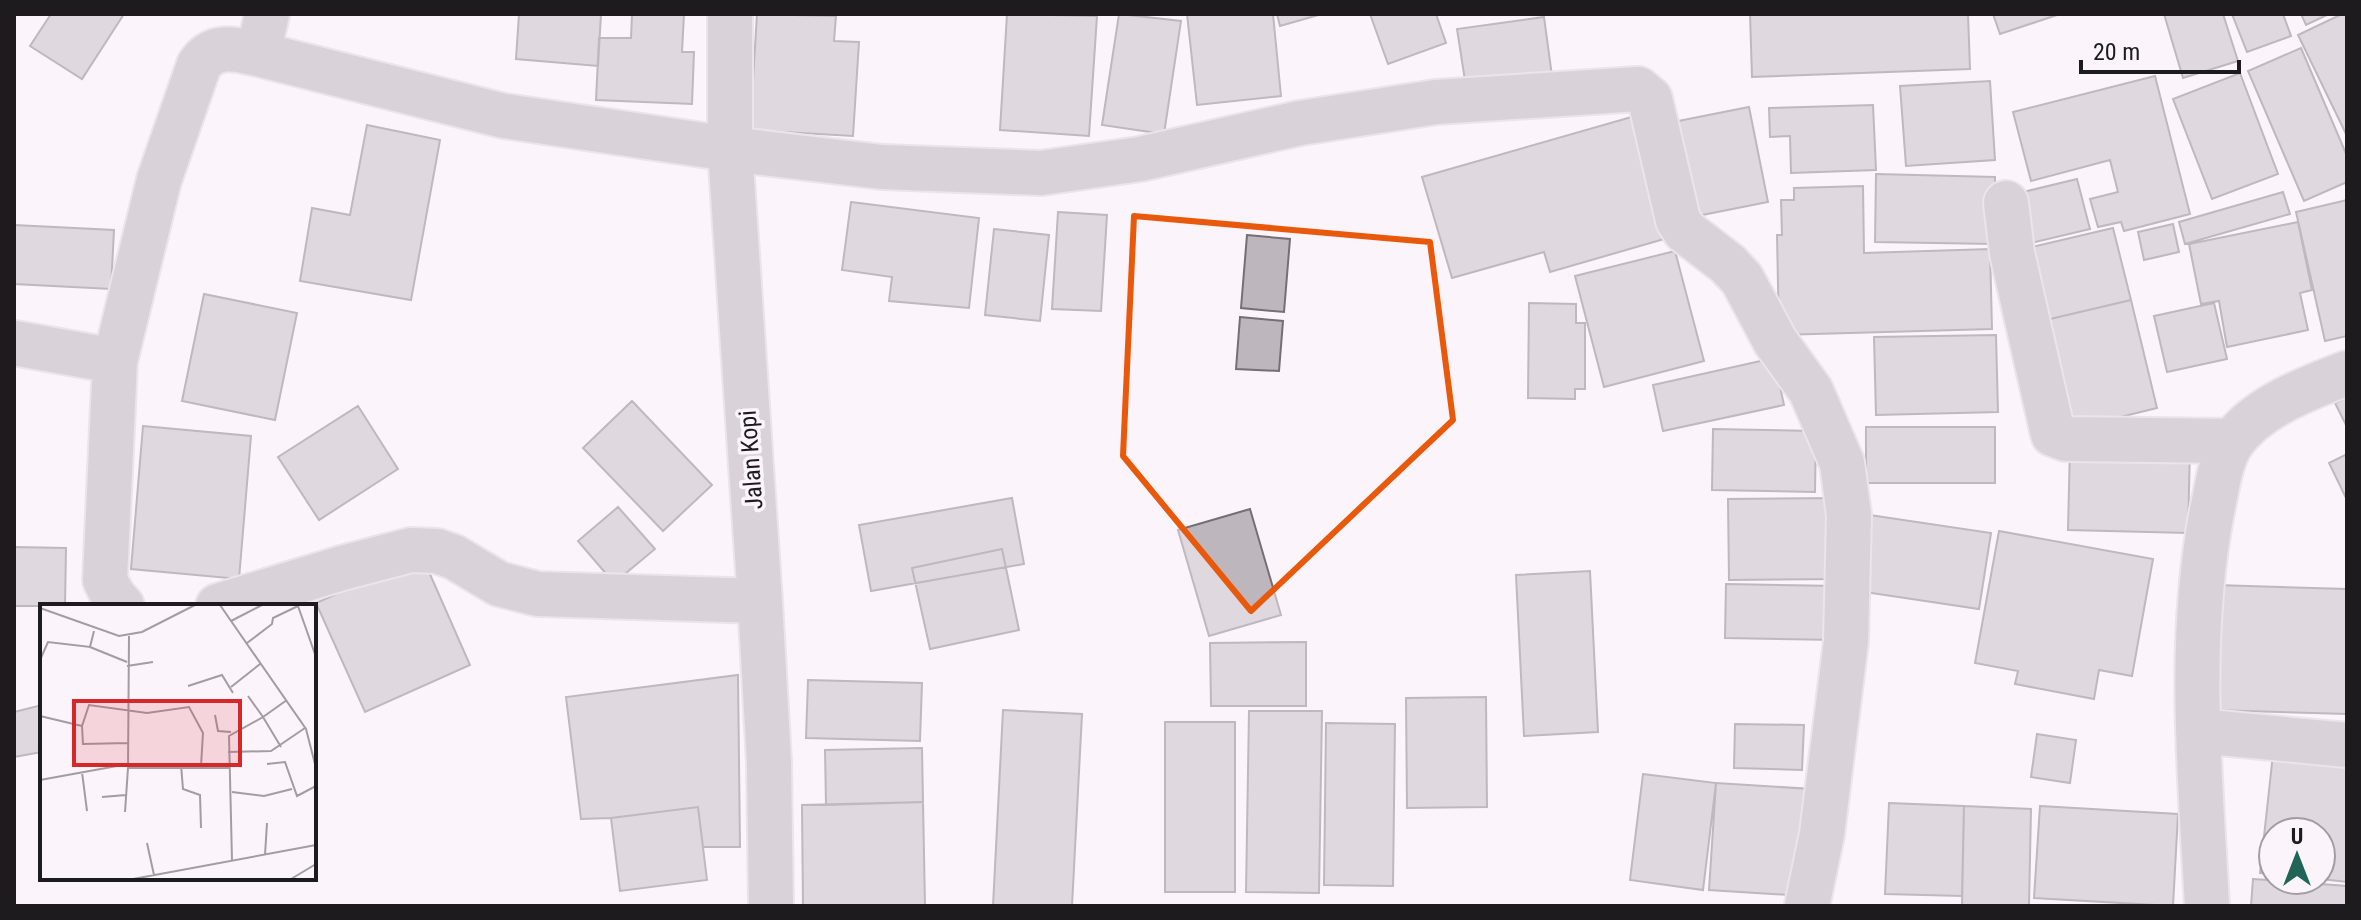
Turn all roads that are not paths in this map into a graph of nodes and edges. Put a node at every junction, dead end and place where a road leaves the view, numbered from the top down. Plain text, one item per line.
1 (730, 14) edge
2 (262, 34) edge
3 (730, 149) junction
4 (2006, 203) dead end
5 (14, 343) edge
6 (115, 361) junction
7 (2347, 373) edge
8 (2233, 441) junction
9 (760, 601) junction
10 (120, 604) edge
11 (224, 604) edge
12 (2198, 731) junction
13 (2347, 745) edge
14 (767, 905) edge
15 (1807, 906) edge
16 (2207, 906) edge

1 - 3 street, Jalan Kopi
2 - 3 street
2 - 6 street
3 - 9 street, Jalan Kopi
3 - 15 street
4 - 8 street
5 - 6 street
6 - 10 street
7 - 8 street
8 - 12 street
9 - 11 street
9 - 14 street, Jalan Kopi
12 - 13 street
12 - 16 street

